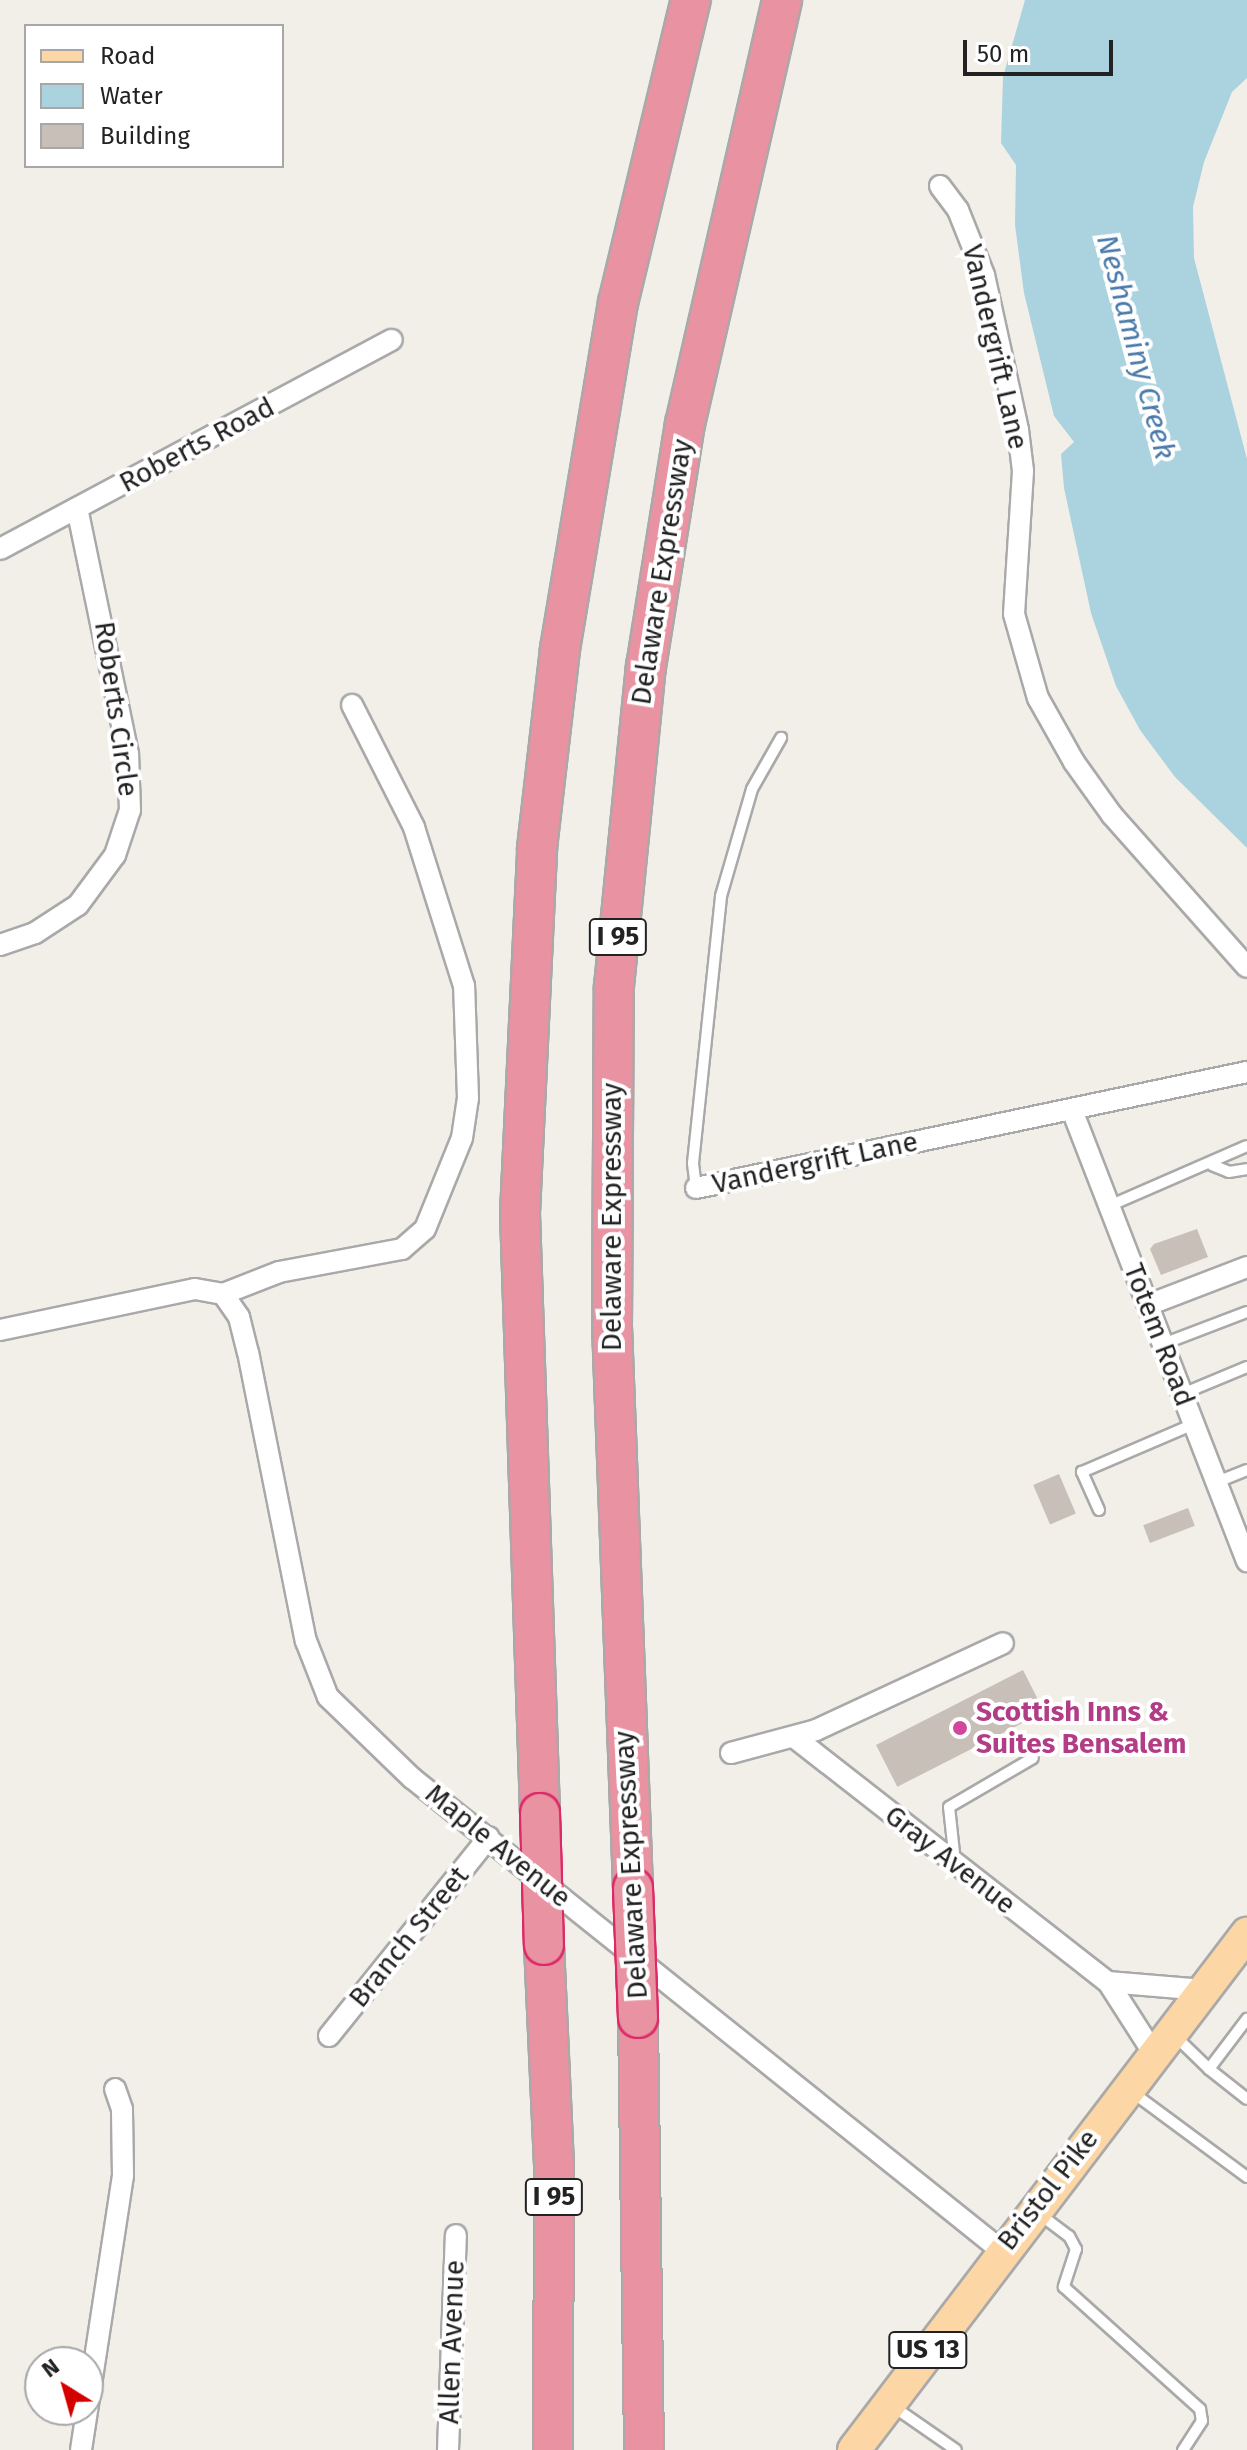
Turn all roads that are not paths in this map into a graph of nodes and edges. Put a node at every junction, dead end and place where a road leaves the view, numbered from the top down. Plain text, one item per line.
1 (691, 0) edge
2 (782, 0) edge
3 (940, 186) dead end
4 (392, 340) dead end
5 (77, 508) junction
6 (0, 549) edge
7 (352, 705) dead end
8 (781, 738) dead end
9 (0, 945) edge
10 (1247, 967) edge
11 (1247, 1072) edge
12 (1072, 1110) junction
13 (1247, 1146) edge
14 (1212, 1165) junction
15 (1247, 1169) edge
16 (696, 1188) joint
17 (1109, 1206) junction
18 (1247, 1267) edge
19 (223, 1294) junction
20 (1148, 1305) junction
21 (1247, 1312) edge
22 (0, 1330) edge
23 (1163, 1344) junction
24 (1247, 1367) edge
25 (1182, 1394) junction
26 (1194, 1424) junction
27 (1247, 1470) edge
28 (1217, 1482) junction
29 (1099, 1510) dead end
30 (1247, 1561) edge
31 (1003, 1643) dead end
32 (794, 1737) junction
33 (731, 1753) dead end
34 (1033, 1758) dead end
35 (489, 1837) junction
36 (955, 1864) junction
37 (1247, 1934) edge
38 (1108, 1982) junction
39 (1204, 1990) junction
40 (1247, 2019) edge
41 (329, 2036) dead end
42 (1162, 2043) junction
43 (1209, 2069) junction
44 (1127, 2088) junction
45 (115, 2089) dead end
46 (1247, 2099) edge
47 (1247, 2177) edge
48 (1034, 2209) junction
49 (456, 2235) dead end
50 (1002, 2251) junction
51 (889, 2403) junction
52 (81, 2450) edge
53 (448, 2450) edge
54 (553, 2450) edge
55 (644, 2450) edge
56 (854, 2450) edge
57 (956, 2450) edge
58 (1183, 2450) edge

1 - 54 highway, I 95, bridge
2 - 55 highway, Delaware Expressway / I 95, bridge
3 - 10 street, Vandergrift Lane
4 - 5 street, Roberts Road
5 - 6 street, Roberts Road
5 - 9 street, Roberts Circle
7 - 19 street
8 - 16 lane, Vandergrift Lane
11 - 12 street, Vandergrift Lane
12 - 16 street, Vandergrift Lane
12 - 17 street, Totem Road
13 - 14 lane
14 - 15 lane
14 - 17 lane
17 - 20 street, Totem Road
18 - 20 street
19 - 22 street
19 - 35 street, Maple Avenue
20 - 23 street, Totem Road
21 - 23 lane
23 - 25 street, Totem Road
24 - 25 lane
25 - 26 street, Totem Road
26 - 28 street, Totem Road
26 - 29 lane
27 - 28 lane
28 - 30 street, Totem Road
31 - 32 street
32 - 33 street
32 - 36 street, Gray Avenue
34 - 36 lane
35 - 41 street, Branch Street
35 - 50 street, Maple Avenue
36 - 38 street, Gray Avenue
37 - 39 main road, Bristol Pike / US 13
38 - 39 street
38 - 42 street, Gray Avenue
39 - 42 main road, Bristol Pike / US 13
40 - 43 lane
42 - 43 lane
42 - 44 main road, Bristol Pike / US 13
43 - 46 lane
44 - 47 lane
44 - 48 main road, Bristol Pike / US 13
45 - 52 street
48 - 50 main road, Bristol Pike / US 13
48 - 58 lane
49 - 53 street, Allen Avenue
50 - 51 main road, Bristol Pike / US 13
51 - 56 main road, Bristol Pike / US 13
51 - 57 lane

